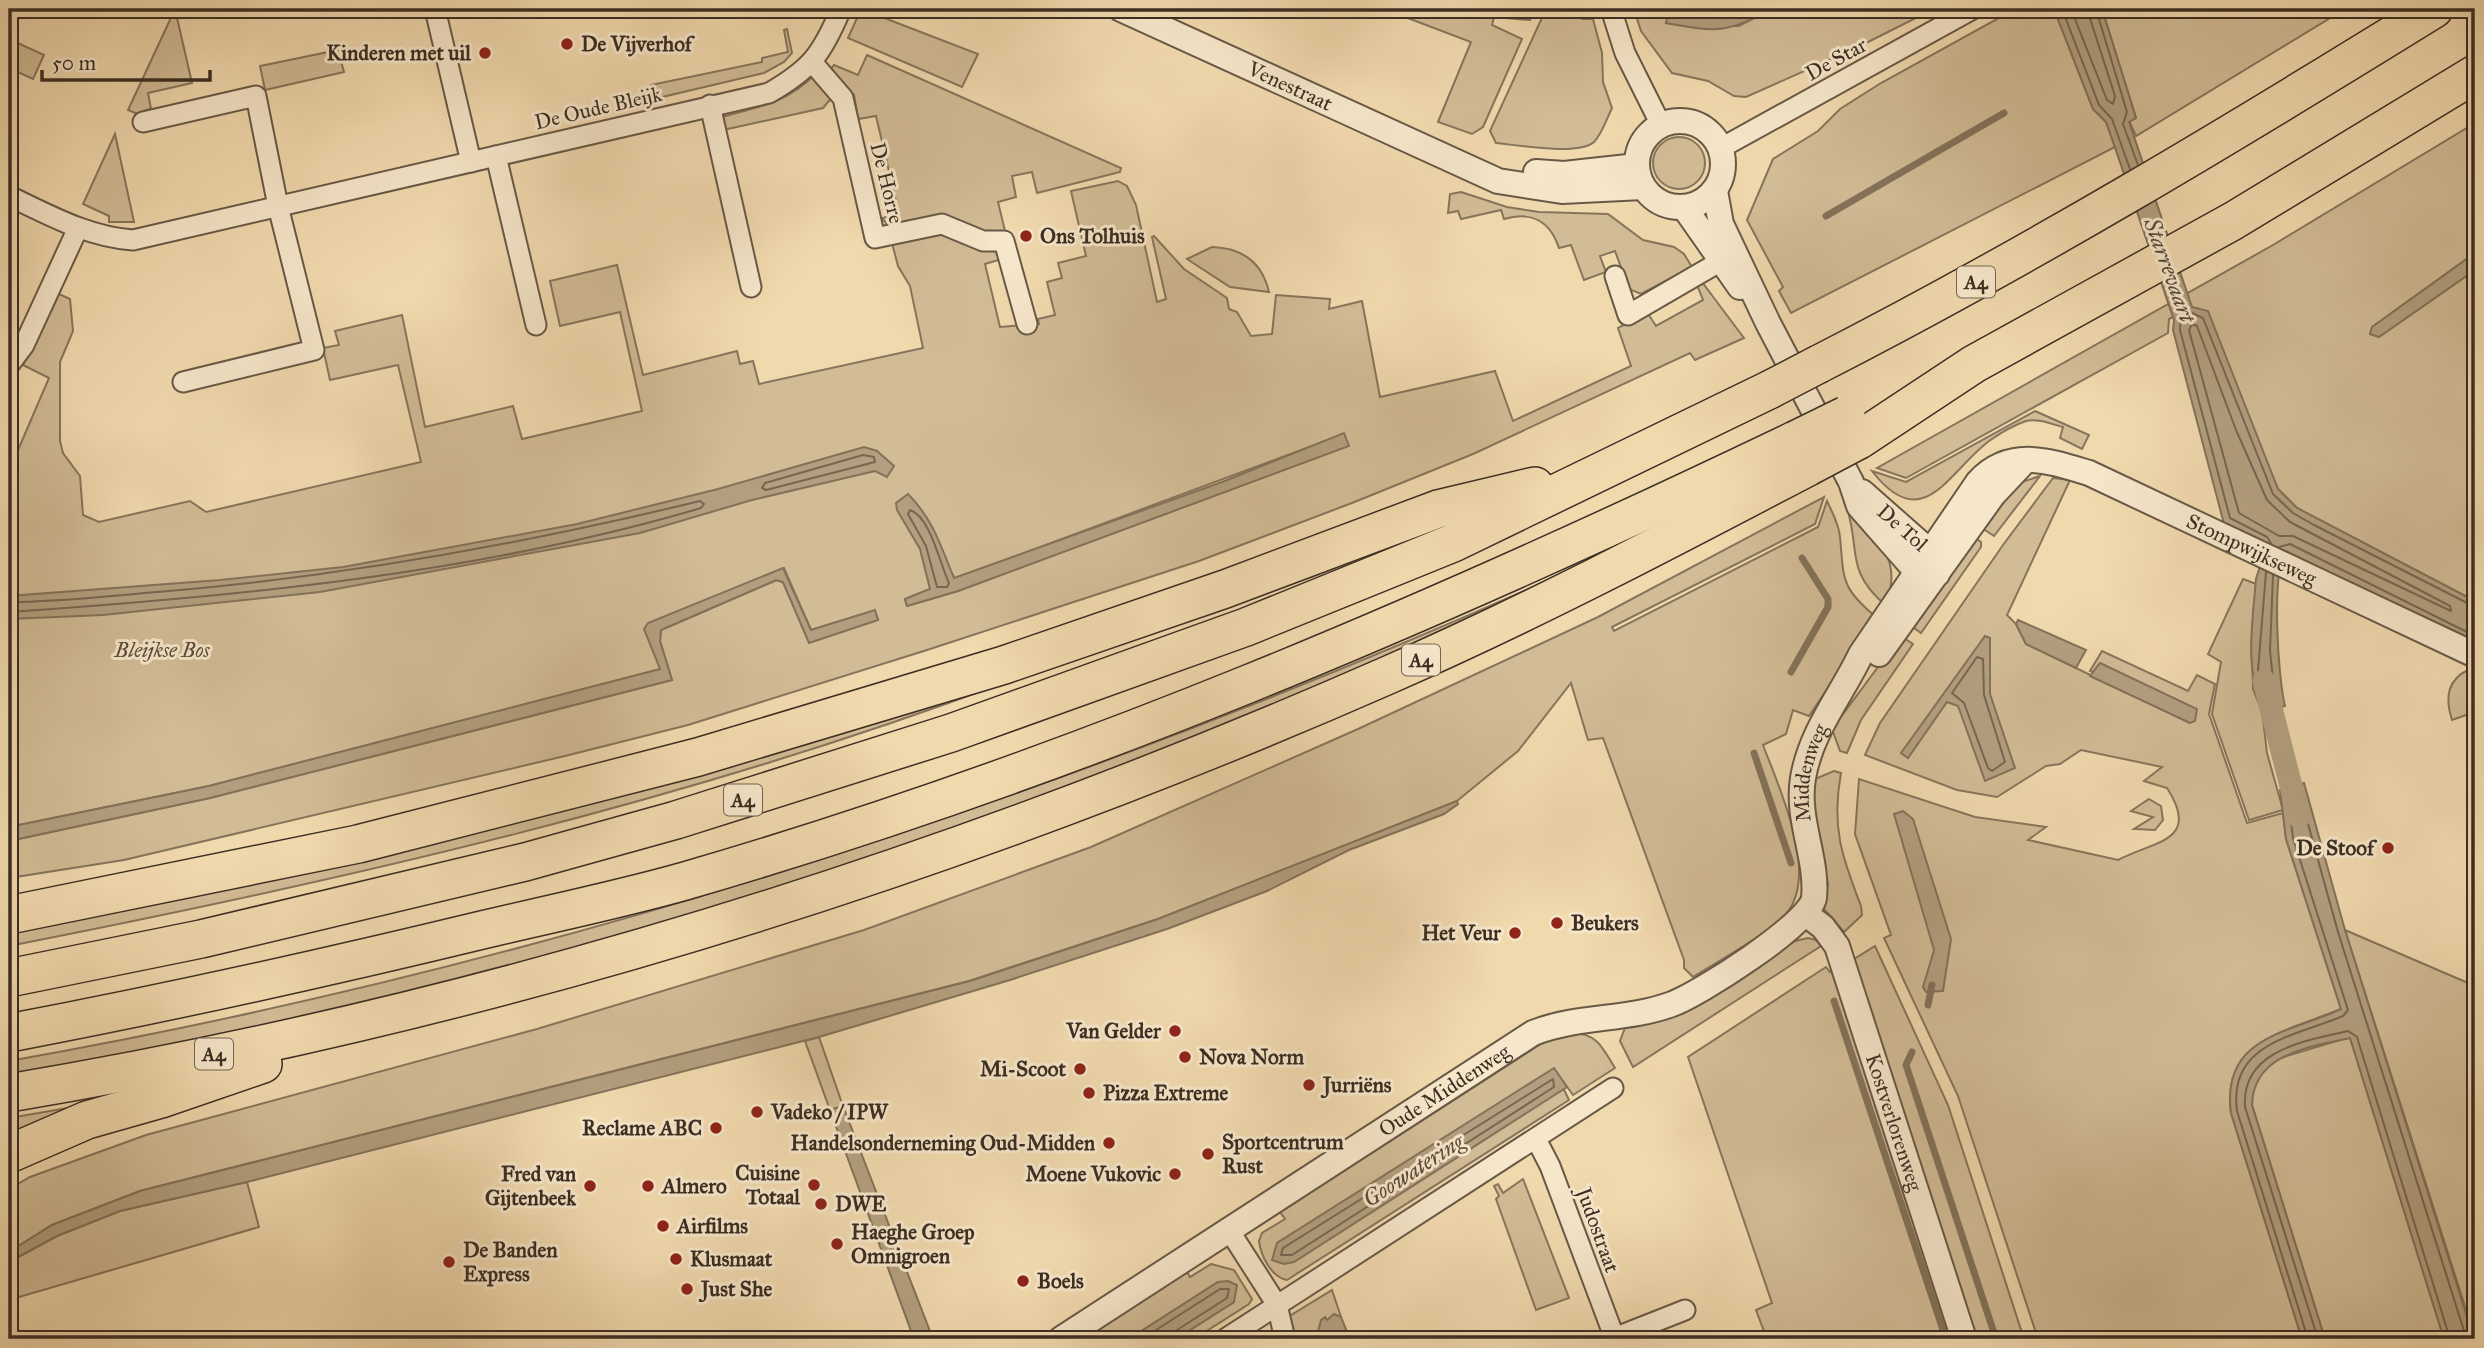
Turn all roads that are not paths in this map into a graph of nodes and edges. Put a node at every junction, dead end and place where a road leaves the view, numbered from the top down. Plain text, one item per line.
1 (435, 9) edge
2 (841, 9) edge
3 (1121, 9) edge
4 (1611, 9) edge
5 (1973, 9) edge
6 (2434, 9) edge
7 (1144, 14) edge
8 (811, 62) junction
9 (2475, 74) edge
10 (710, 106) junction
11 (144, 122) dead end
12 (1661, 125) junction
13 (1721, 148) junction
14 (496, 156) junction
15 (471, 162) junction
16 (1640, 176) junction
17 (1715, 191) junction
18 (9, 196) edge
19 (278, 206) junction
20 (1684, 208) junction
21 (78, 228) junction
22 (1721, 261) junction
23 (1615, 276) dead end
24 (751, 287) dead end
25 (1768, 323) junction
26 (1027, 324) dead end
27 (536, 325) dead end
28 (9, 365) edge
29 (183, 382) dead end
30 (1801, 454) junction
31 (1594, 473) junction
32 (1928, 566) junction
33 (2475, 655) edge
34 (9, 915) edge
35 (1807, 915) junction
36 (9, 978) edge
37 (419, 1010) junction
38 (9, 1033) edge
39 (1613, 1087) dead end
40 (9, 1094) edge
41 (1535, 1139) junction
42 (9, 1154) edge
43 (1229, 1230) junction
44 (1277, 1305) junction
45 (1685, 1310) dead end
46 (1060, 1339) edge
47 (1224, 1339) edge
48 (1285, 1339) edge
49 (1614, 1339) edge
50 (1964, 1339) edge

1 - 15 street
2 - 8 street, De Oude Bleijk
3 - 7 street, Venestraat
4 - 12 street
5 - 13 street, De Star
6 - 31 highway, A4, bridge
7 - 16 street, Venestraat
8 - 10 street, De Oude Bleijk
8 - 26 street, De Horre
9 - 30 highway, A4, bridge
10 - 14 street, De Oude Bleijk
10 - 24 street
11 - 19 street
12 - 13 street
12 - 16 street
13 - 17 street
14 - 15 street, De Oude Bleijk
14 - 27 street
15 - 19 street, De Oude Bleijk
16 - 20 street
17 - 20 street
17 - 25 street, De Tol
18 - 21 street, De Oude Bleijk
19 - 21 street, De Oude Bleijk
19 - 29 street
20 - 22 street, De Tol
21 - 28 street
22 - 23 street
22 - 25 street, De Tol
25 - 32 street, De Tol
30 - 37 highway, A4
30 - 38 highway, A4
31 - 34 highway, A4
31 - 36 highway, A4
32 - 33 street, Stompwijkseweg
32 - 35 street, Middenweg
35 - 43 street, Oude Middenweg
35 - 50 street, Kostverlorenweg
37 - 40 highway, A4
37 - 42 highway, A4
39 - 41 street
41 - 44 street
41 - 49 street, Judostraat
43 - 44 street
43 - 46 street, Oude Middenweg
44 - 47 street
44 - 48 street
45 - 49 street, Judostraat

